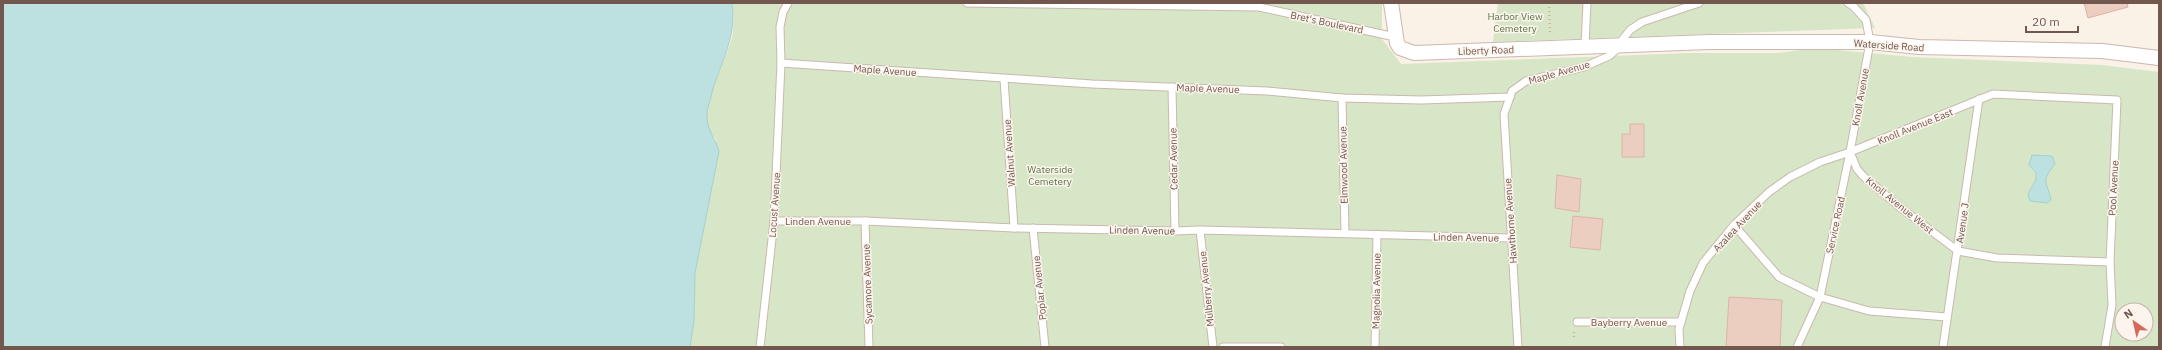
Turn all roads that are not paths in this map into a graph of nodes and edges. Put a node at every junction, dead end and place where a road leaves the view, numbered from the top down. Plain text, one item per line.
1 (788, 3) edge
2 (967, 3) edge
3 (1391, 3) edge
4 (1587, 3) edge
5 (1699, 3) edge
6 (1848, 3) edge
7 (995, 4) edge
8 (1395, 37) junction
9 (1870, 42) junction
10 (1618, 45) junction
11 (1586, 46) junction
12 (2159, 58) edge
13 (781, 63) junction
14 (1004, 79) junction
15 (1172, 87) junction
16 (1510, 97) junction
17 (1342, 98) junction
18 (1979, 99) junction
19 (1850, 152) junction
20 (774, 221) junction
21 (865, 221) junction
22 (1734, 225) junction
23 (1014, 228) junction
24 (1033, 228) junction
25 (1200, 230) junction
26 (1175, 231) junction
27 (1345, 233) junction
28 (1376, 235) junction
29 (1510, 238) junction
30 (1958, 251) junction
31 (2110, 262) junction
32 (1820, 297) junction
33 (1947, 317) junction
34 (1577, 322) dead end
35 (1681, 322) junction
36 (760, 347) edge
37 (869, 347) edge
38 (1045, 347) edge
39 (1213, 347) edge
40 (1223, 347) edge
41 (1281, 347) edge
42 (1375, 347) edge
43 (1518, 347) edge
44 (1680, 347) edge
45 (1797, 347) edge
46 (1943, 347) edge
47 (2105, 347) edge

1 - 13 lane, Locust Avenue
2 - 7 lane, Bret's Boulevard
3 - 8 street
4 - 11 lane
5 - 10 lane, Maple Avenue
6 - 9 lane
7 - 8 lane, Bret's Boulevard
8 - 11 street, Liberty Road
9 - 10 street, Waterside Road
9 - 12 street, Waterside Road
9 - 19 lane, Knoll Avenue
10 - 11 street, Liberty Road
10 - 16 lane, Maple Avenue
13 - 14 lane, Maple Avenue
13 - 20 lane, Locust Avenue
14 - 15 lane, Maple Avenue
14 - 23 lane, Walnut Avenue
15 - 17 lane, Maple Avenue
15 - 26 lane, Cedar Avenue
16 - 17 lane, Maple Avenue
16 - 29 lane, Hawthorne Avenue
17 - 27 lane, Elmwood Avenue
18 - 19 lane, Knoll Avenue East
18 - 30 lane, Avenue J
18 - 31 lane, Pool Avenue
19 - 22 lane, Azalea Avenue
19 - 30 lane, Knoll Avenue West
19 - 32 lane, Service Road
20 - 21 lane, Linden Avenue
20 - 36 lane, Locust Avenue
21 - 23 lane, Linden Avenue
21 - 37 lane, Sycamore Avenue
22 - 32 lane
22 - 35 lane, Azalea Avenue
23 - 24 lane, Linden Avenue
24 - 26 lane, Linden Avenue
24 - 38 lane, Poplar Avenue
25 - 26 lane, Linden Avenue
25 - 27 lane, Linden Avenue
25 - 39 lane, Mulberry Avenue
27 - 28 lane, Linden Avenue
28 - 29 lane, Linden Avenue
28 - 42 lane, Magnolia Avenue
29 - 43 lane, Hawthorne Avenue
30 - 31 lane
30 - 33 lane, Avenue J
31 - 47 lane
32 - 33 lane
32 - 45 lane, Service Road
33 - 46 lane, Avenue J
34 - 35 lane, Bayberry Avenue
35 - 44 lane, Azalea Avenue
40 - 41 lane

